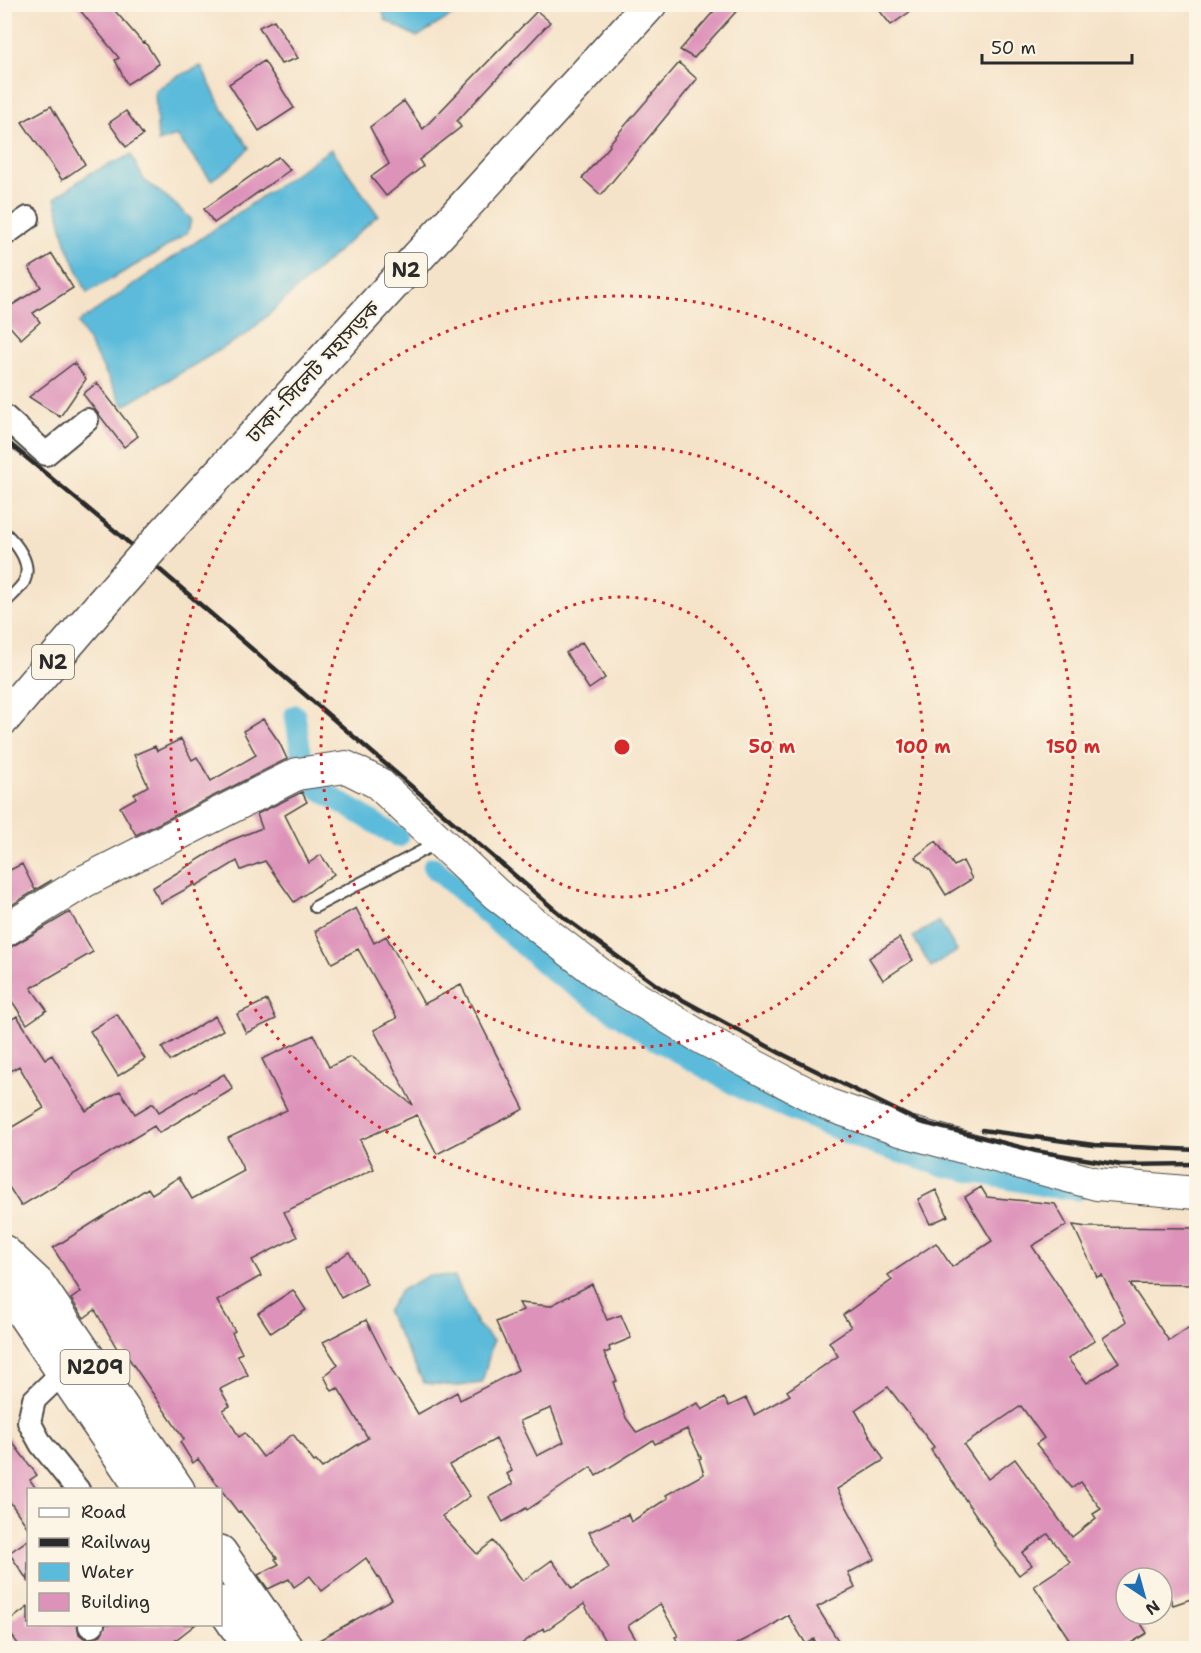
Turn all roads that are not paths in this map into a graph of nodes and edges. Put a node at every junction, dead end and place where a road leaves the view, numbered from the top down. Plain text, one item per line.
1 (650, 4) edge
2 (28, 218) dead end
3 (4, 235) edge
4 (4, 416) edge
5 (87, 420) dead end
6 (4, 532) edge
7 (4, 604) edge
8 (4, 718) edge
9 (440, 841) junction
10 (315, 908) dead end
11 (4, 931) edge
12 (1197, 1193) edge
13 (4, 1252) edge
14 (4, 1279) edge
15 (63, 1372) junction
16 (76, 1488) edge
17 (142, 1488) edge
18 (177, 1488) edge
19 (222, 1555) edge
20 (222, 1607) edge
21 (251, 1648) edge
22 (286, 1648) edge

1 - 8 highway, ঢাকা-সিলেট মহাসড়ক / N2, bridge
2 - 3 street
4 - 5 street
6 - 7 lane
9 - 10 lane
9 - 11 street
9 - 12 street
13 - 18 highway, N209
14 - 15 highway, N209
15 - 16 street
15 - 17 highway, N209
19 - 22 highway
20 - 21 highway

